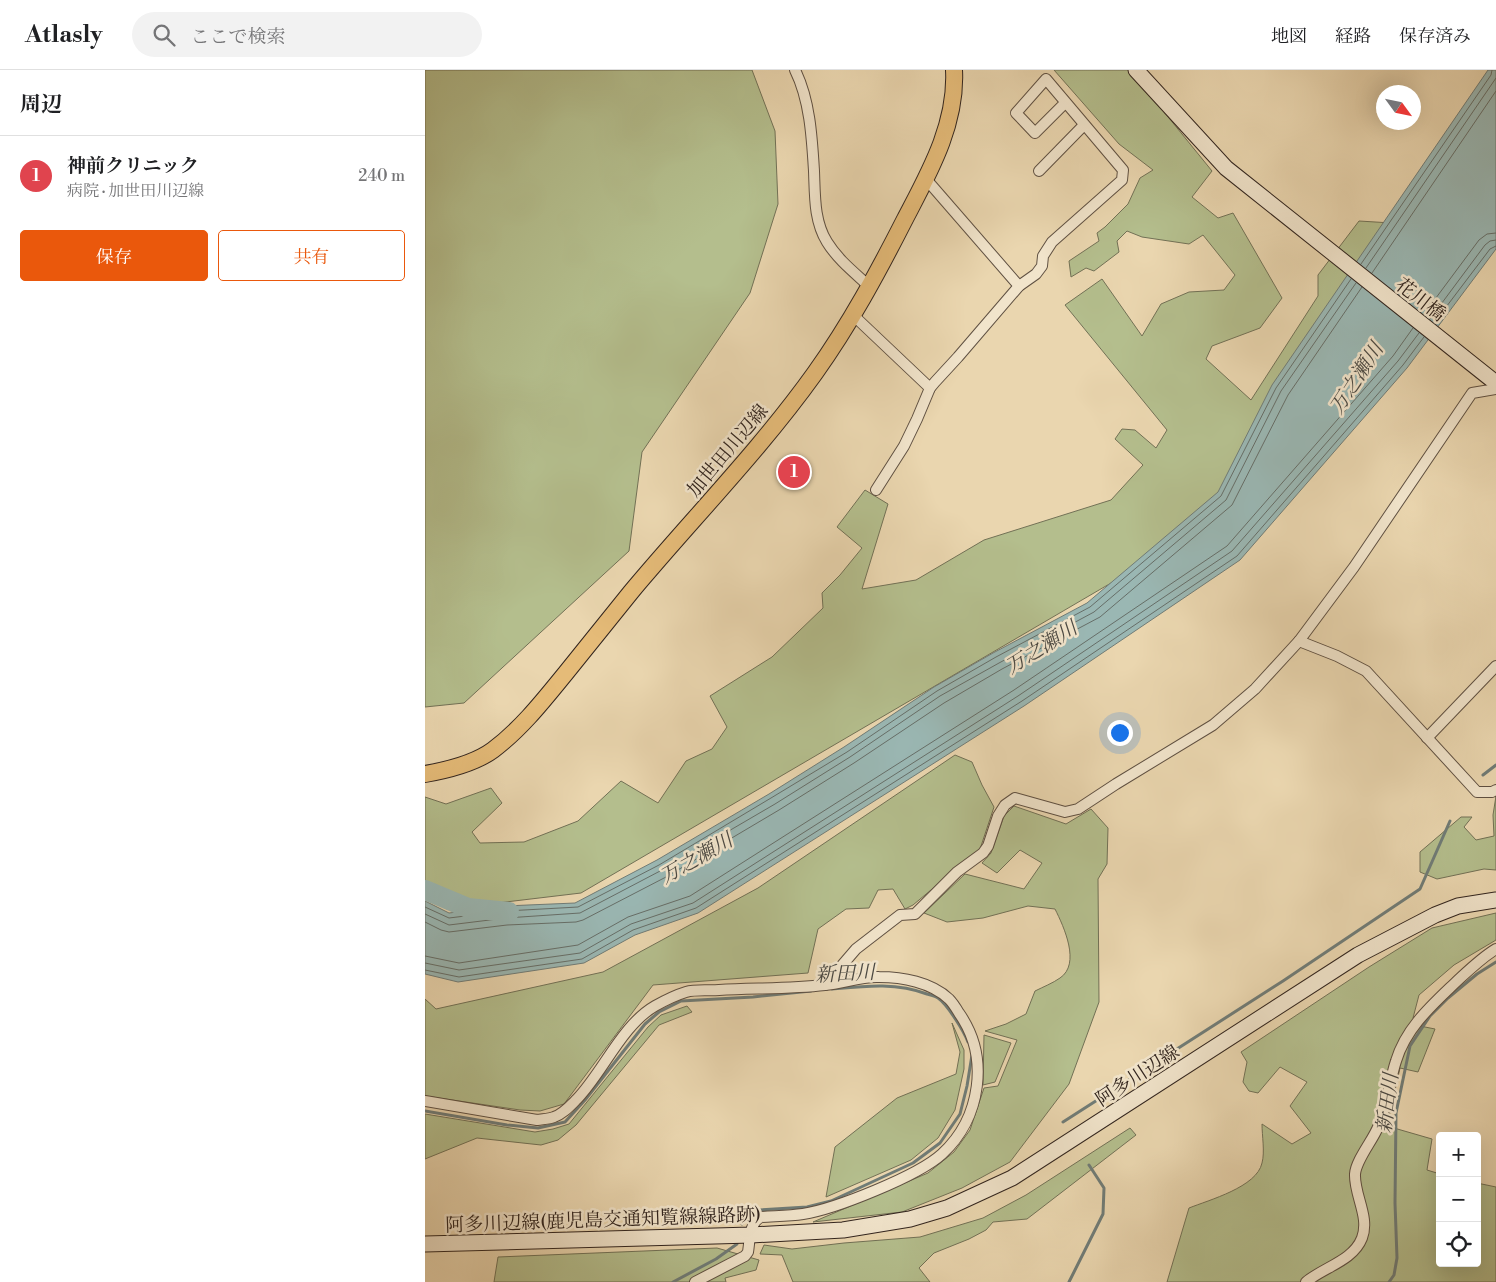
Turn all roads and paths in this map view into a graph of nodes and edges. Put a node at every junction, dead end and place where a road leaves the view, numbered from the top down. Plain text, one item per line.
1 (795, 70) edge
2 (954, 70) edge
3 (1136, 70) edge
4 (1065, 103) junction
5 (1084, 125) junction
6 (1039, 172) dead end
7 (926, 179) junction
8 (1019, 286) junction
9 (870, 287) junction
10 (853, 315) junction
11 (1494, 384) edge
12 (930, 388) junction
13 (876, 490) dead end
14 (1299, 640) junction
15 (1496, 666) edge
16 (1427, 738) junction
17 (425, 774) edge
18 (1496, 790) edge
19 (1496, 900) edge
20 (1496, 949) edge
21 (825, 985) junction
22 (425, 1101) edge
23 (782, 1233) joint
24 (751, 1234) junction
25 (425, 1244) edge
26 (695, 1282) edge
27 (1307, 1282) edge

1 - 9 street
2 - 7 main road, 加世田川辺線
3 - 11 main road, 花川橋
4 - 4 street
4 - 5 street
5 - 6 street
5 - 8 street
7 - 8 street
7 - 9 main road, 加世田川辺線
8 - 12 street
9 - 10 main road, 加世田川辺線
10 - 12 street
10 - 17 main road, 加世田川辺線
11 - 14 street
12 - 13 street
14 - 16 street
14 - 21 street
15 - 16 street
16 - 18 street
19 - 23 main road, 阿多川辺線
20 - 27 street
21 - 22 street
21 - 24 street
23 - 24 main road, 阿多川辺線(鹿児島交通知覧線線路跡)
24 - 25 main road, 阿多川辺線(鹿児島交通知覧線線路跡)
24 - 26 street

